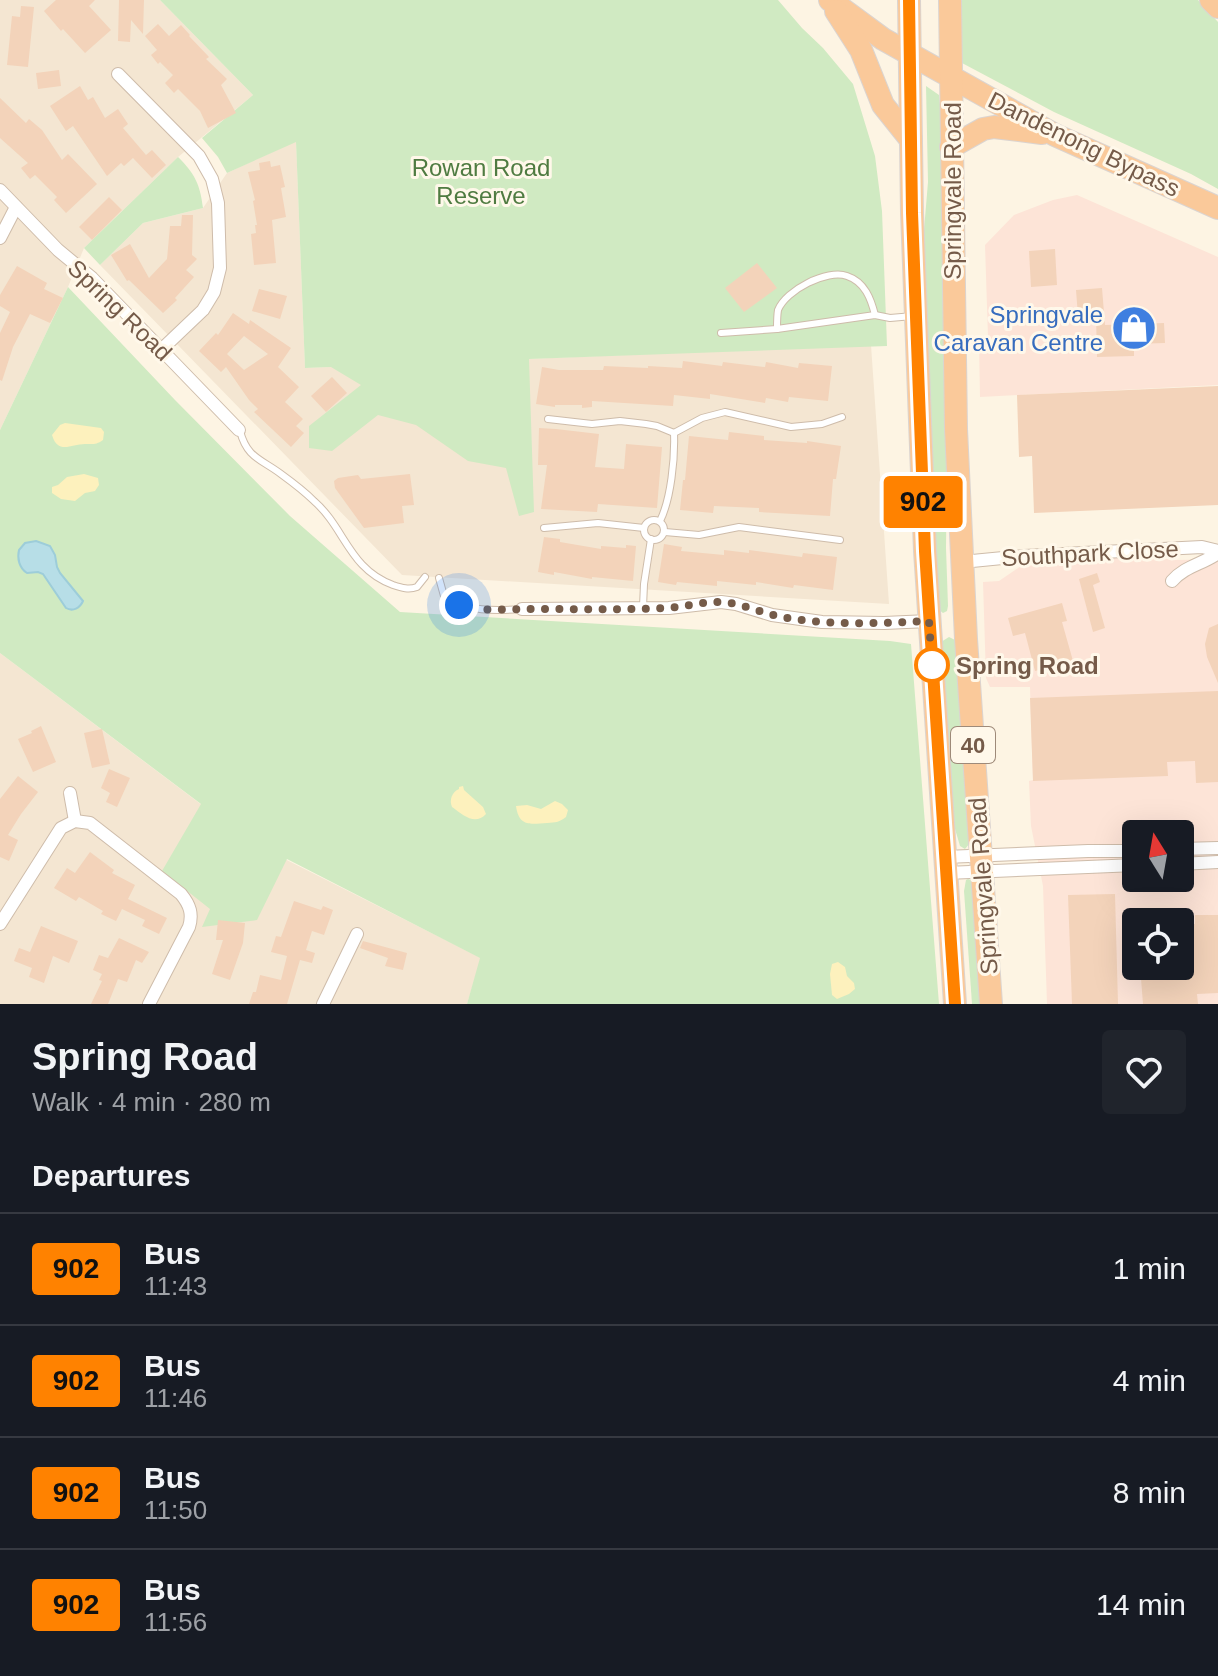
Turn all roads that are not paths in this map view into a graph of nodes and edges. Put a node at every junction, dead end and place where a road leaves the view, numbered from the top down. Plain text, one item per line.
1 (829, 0) edge
2 (909, 0) edge
3 (950, 0) edge
4 (1211, 0) edge
5 (1218, 7) edge
6 (910, 53) junction
7 (118, 74) dead end
8 (951, 77) junction
9 (1055, 135) junction
10 (911, 140) junction
11 (951, 147) junction
12 (0, 190) edge
13 (16, 207) junction
14 (1218, 208) edge
15 (0, 238) edge
16 (875, 315) junction
17 (916, 316) junction
18 (777, 329) junction
19 (721, 333) dead end
20 (162, 349) junction
21 (842, 417) dead end
22 (548, 419) dead end
23 (239, 430) joint
24 (674, 433) junction
25 (660, 521) junction
26 (544, 528) dead end
27 (644, 528) junction
28 (665, 532) junction
29 (651, 539) junction
30 (840, 540) dead end
31 (1218, 552) edge
32 (962, 562) junction
33 (425, 577) dead end
34 (439, 578) dead end
35 (1172, 581) dead end
36 (522, 609) joint
37 (643, 609) junction
38 (965, 619) junction
39 (929, 621) junction
40 (70, 793) dead end
41 (75, 821) junction
42 (1213, 848) edge
43 (1122, 851) edge
44 (982, 863) junction
45 (1213, 863) edge
46 (946, 865) junction
47 (1122, 865) edge
48 (0, 924) edge
49 (357, 934) dead end
50 (149, 1004) edge
51 (323, 1004) edge
52 (955, 1004) edge
53 (991, 1004) edge

1 - 6 highway, Dandenong Bypass
1 - 10 highway
2 - 6 highway, Springvale Road / 40
3 - 8 highway, Springvale Road / 40
4 - 5 highway
6 - 8 highway, Dandenong Bypass
6 - 10 highway, Springvale Road / 40
7 - 20 street
8 - 9 highway, Dandenong Bypass
8 - 11 highway, Springvale Road / 40
9 - 11 highway
9 - 14 highway, Dandenong Bypass
10 - 17 highway, Springvale Road / 40
11 - 32 highway, Springvale Road / 40
12 - 13 street, Spring Road
13 - 15 street
13 - 20 street, Spring Road
16 - 17 lane
16 - 18 lane
16 - 18 lane
17 - 39 highway, Springvale Road / 40
18 - 19 lane
20 - 23 street, Spring Road
21 - 24 lane
22 - 24 lane
23 - 33 lane
24 - 25 lane
25 - 27 lane
25 - 28 lane
26 - 27 lane
27 - 29 lane
28 - 29 lane
28 - 30 lane
29 - 37 lane
31 - 32 street, Southpark Close
31 - 35 street, Southpark Close
32 - 38 highway, Springvale Road / 40
34 - 36 lane
36 - 37 street
37 - 39 street
38 - 39 highway
38 - 44 highway, Springvale Road / 40
39 - 46 highway, Springvale Road / 40
40 - 41 street
41 - 48 street
41 - 50 street
42 - 45 lane
43 - 44 street
44 - 46 street
44 - 47 street
44 - 53 highway, Springvale Road / 40
46 - 52 highway, Springvale Road / 40
49 - 51 street

